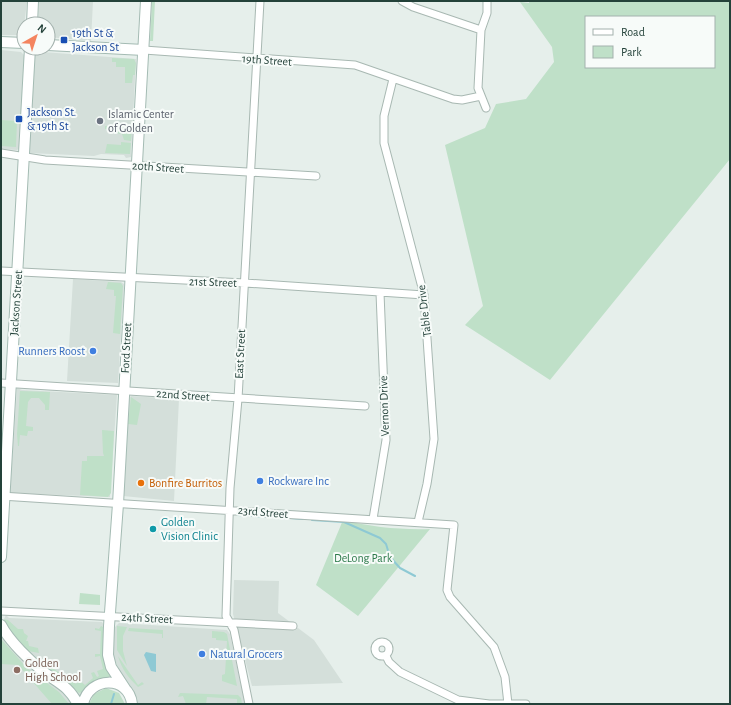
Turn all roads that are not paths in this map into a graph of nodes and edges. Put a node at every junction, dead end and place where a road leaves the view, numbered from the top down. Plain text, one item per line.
1 (33, 1) edge
2 (146, 1) edge
3 (260, 1) edge
4 (402, 1) edge
5 (487, 1) edge
6 (32, 16) edge
7 (481, 30) junction
8 (1, 42) edge
9 (16, 43) edge
10 (56, 45) edge
11 (144, 50) junction
12 (30, 56) edge
13 (258, 59) junction
14 (393, 79) junction
15 (481, 96) junction
16 (486, 108) dead end
17 (1, 153) edge
18 (24, 156) junction
19 (138, 166) junction
20 (250, 172) junction
21 (316, 176) dead end
22 (18, 270) junction
23 (1, 271) edge
24 (130, 277) junction
25 (245, 283) junction
26 (380, 293) junction
27 (424, 295) junction
28 (6, 383) edge
29 (124, 390) junction
30 (238, 399) junction
31 (365, 406) dead end
32 (3, 496) edge
33 (118, 504) junction
34 (230, 510) junction
35 (373, 519) junction
36 (418, 522) junction
37 (1, 557) edge
38 (1, 611) edge
39 (109, 616) junction
40 (229, 622) junction
41 (1, 625) edge
42 (292, 626) dead end
43 (386, 656) dead end
44 (126, 690) junction
45 (78, 704) edge
46 (83, 704) edge
47 (132, 704) edge
48 (249, 704) edge
49 (508, 704) edge
50 (526, 704) edge

1 - 6 main road
2 - 11 main road, Ford Street
3 - 13 street, East Street
4 - 7 street
5 - 7 street
7 - 15 street
8 - 9 main road
10 - 11 main road, 19th Street
11 - 13 street, 19th Street
11 - 19 main road, Ford Street
12 - 18 main road, Jackson Street
13 - 14 street, 19th Street
13 - 20 street, East Street
14 - 15 street, 19th Street
14 - 27 street, Table Drive
15 - 16 street
17 - 18 street, 20th Street
18 - 19 street, 20th Street
18 - 22 main road, Jackson Street
19 - 20 street, 20th Street
19 - 24 main road, Ford Street
20 - 21 street, 20th Street
20 - 25 street, East Street
22 - 23 street, 21st Street
22 - 24 street, 21st Street
22 - 28 main road, Jackson Street
24 - 25 street, 21st Street
24 - 29 main road, Ford Street
25 - 26 street, 21st Street
25 - 30 street, East Street
26 - 27 street, 21st Street
26 - 35 street, Vernon Drive
27 - 36 street, Table Drive
28 - 29 street, 22nd Street
28 - 32 main road, Jackson Street
29 - 30 street, 22nd Street
29 - 33 main road, Ford Street
30 - 31 street, 22nd Street
30 - 34 street, East Street
32 - 33 street, 23rd Street
32 - 37 main road, Jackson Street
33 - 34 street, 23rd Street
33 - 39 main road, Ford Street
34 - 35 street, 23rd Street
34 - 40 street, East Street
35 - 36 street, 23rd Street
36 - 49 street, 23rd Street
38 - 39 street, 24th Street
39 - 40 street, 24th Street
39 - 44 main road, Ford Street
40 - 42 street, 24th Street
40 - 48 street, East Street
41 - 45 main road
43 - 49 street
44 - 46 main road
44 - 47 main road, Ford Street
49 - 50 street

